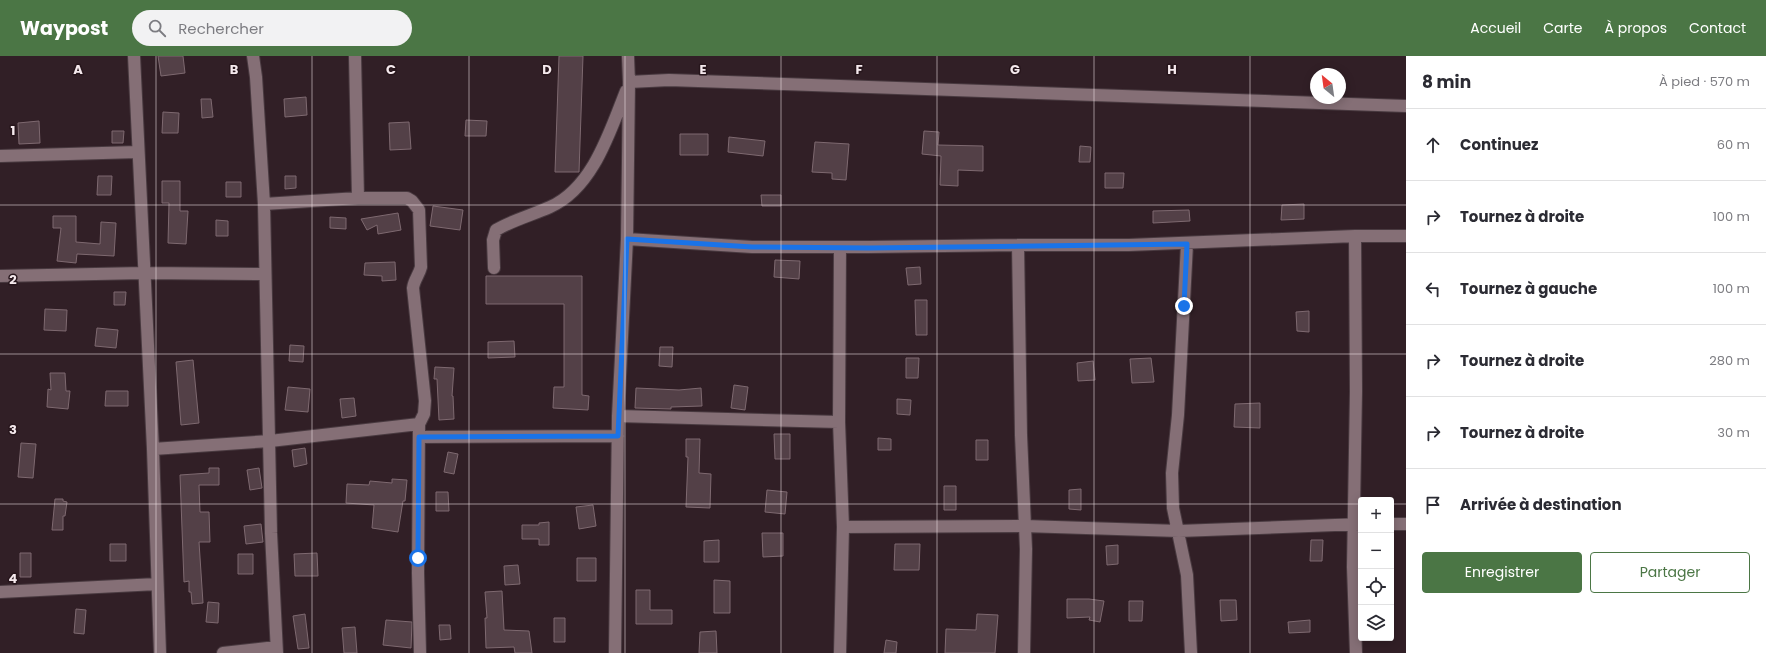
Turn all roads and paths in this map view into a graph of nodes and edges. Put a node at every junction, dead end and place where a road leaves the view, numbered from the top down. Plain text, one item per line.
1 (134, 56) edge
2 (253, 56) edge
3 (356, 56) edge
4 (628, 56) edge
5 (629, 82) junction
6 (1406, 106) edge
7 (137, 152) junction
8 (0, 156) edge
9 (358, 198) junction
10 (264, 204) junction
11 (1355, 236) junction
12 (1406, 236) edge
13 (627, 239) junction
14 (1187, 244) junction
15 (1018, 245) junction
16 (840, 247) junction
17 (494, 268) dead end
18 (143, 273) junction
19 (264, 274) junction
20 (0, 276) edge
21 (618, 416) junction
22 (839, 422) junction
23 (419, 424) junction
24 (618, 436) junction
25 (419, 437) junction
26 (270, 441) junction
27 (152, 449) junction
28 (1357, 524) edge
29 (1394, 524) edge
30 (1406, 524) edge
31 (843, 526) junction
32 (1024, 526) junction
33 (1179, 531) junction
34 (156, 584) junction
35 (0, 592) edge
36 (277, 650) edge
37 (160, 653) edge
38 (224, 653) edge
39 (420, 653) edge
40 (615, 653) edge
41 (840, 653) edge
42 (1024, 653) edge
43 (1191, 653) edge
44 (1356, 653) edge

1 - 7 street
2 - 10 street
3 - 9 street
4 - 5 street
5 - 6 street
5 - 13 street
5 - 17 street
7 - 8 street
7 - 18 street
9 - 10 street
9 - 23 street
10 - 19 street
11 - 12 street
11 - 14 street
11 - 28 street
13 - 16 street
13 - 21 street
14 - 15 street
14 - 33 street
15 - 16 street
15 - 32 street
16 - 22 street
18 - 19 street
18 - 20 street
18 - 27 street
19 - 26 street
21 - 22 street
21 - 24 street
22 - 31 street
23 - 25 street
23 - 26 street
24 - 25 street
24 - 40 street
25 - 39 street
26 - 27 street
26 - 36 street
27 - 34 street
28 - 33 street
28 - 44 street
29 - 30 street
31 - 32 street
31 - 41 street
32 - 33 street
32 - 42 street
33 - 43 street
34 - 35 street
34 - 37 street
36 - 38 street

